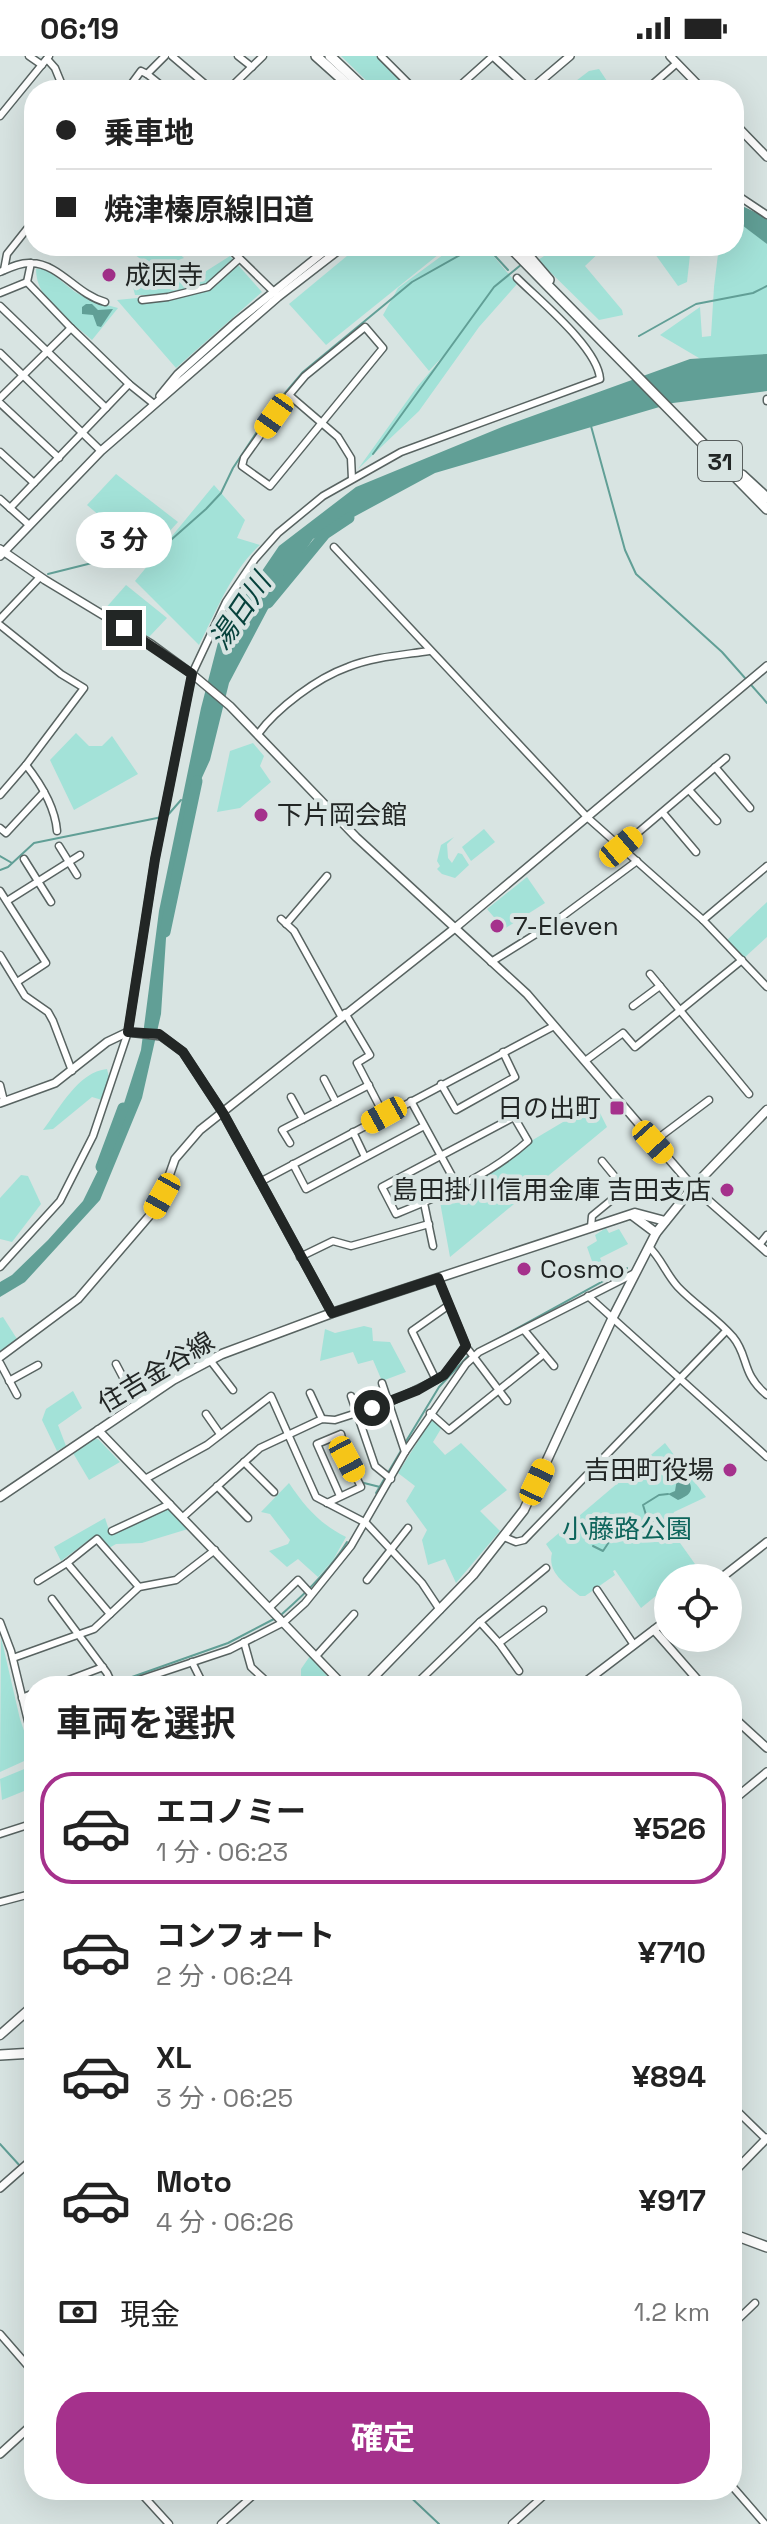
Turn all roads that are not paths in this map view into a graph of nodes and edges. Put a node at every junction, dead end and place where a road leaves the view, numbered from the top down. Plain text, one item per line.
1 (29, 56) edge
2 (165, 56) edge
3 (172, 56) edge
4 (238, 56) edge
5 (263, 56) edge
6 (316, 56) edge
7 (330, 56) edge
8 (381, 56) edge
9 (493, 56) edge
10 (570, 56) edge
11 (670, 56) edge
12 (46, 60) edge
13 (677, 63) junction
14 (252, 67) junction
15 (147, 74) junction
16 (30, 80) edge
17 (61, 80) edge
18 (134, 80) edge
19 (154, 80) edge
20 (200, 80) edge
21 (238, 80) edge
22 (343, 80) edge
23 (355, 80) edge
24 (405, 80) edge
25 (466, 80) edge
26 (519, 80) edge
27 (542, 80) edge
28 (657, 80) edge
29 (693, 80) edge
30 (24, 87) edge
31 (0, 116) edge
32 (744, 133) edge
33 (767, 157) edge
34 (744, 200) edge
35 (767, 215) edge
36 (24, 233) edge
37 (236, 256) edge
38 (320, 256) edge
39 (330, 256) edge
40 (524, 256) edge
41 (239, 259) junction
42 (31, 263) junction
43 (2, 271) edge
44 (517, 278) dead end
45 (27, 282) junction
46 (0, 293) edge
47 (276, 294) junction
48 (142, 300) dead end
49 (105, 302) dead end
50 (0, 306) edge
51 (71, 328) junction
52 (47, 352) junction
53 (0, 353) edge
54 (23, 376) junction
55 (129, 384) junction
56 (289, 395) junction
57 (0, 401) edge
58 (154, 404) junction
59 (106, 408) junction
60 (674, 414) junction
61 (321, 423) junction
62 (83, 433) junction
63 (101, 451) junction
64 (0, 452) edge
65 (59, 458) junction
66 (352, 479) junction
67 (34, 483) junction
68 (767, 498) edge
69 (0, 499) edge
70 (10, 508) junction
71 (767, 509) edge
72 (28, 524) junction
73 (334, 547) dead end
74 (1, 553) edge
75 (40, 577) junction
76 (0, 619) edge
77 (0, 625) edge
78 (429, 651) junction
79 (767, 666) edge
80 (193, 675) junction
81 (258, 734) junction
82 (726, 758) dead end
83 (26, 765) junction
84 (715, 767) junction
85 (689, 790) junction
86 (44, 792) junction
87 (0, 795) edge
88 (750, 808) dead end
89 (663, 813) junction
90 (588, 818) junction
91 (717, 821) dead end
92 (0, 828) edge
93 (57, 831) dead end
94 (59, 846) dead end
95 (621, 847) junction
96 (696, 852) dead end
97 (80, 855) dead end
98 (24, 859) dead end
99 (637, 861) junction
100 (69, 862) junction
101 (767, 866) edge
102 (77, 875) dead end
103 (327, 876) dead end
104 (38, 882) junction
105 (0, 891) edge
106 (7, 901) junction
107 (51, 902) dead end
108 (703, 920) junction
109 (455, 928) junction
110 (0, 955) edge
111 (742, 960) junction
112 (491, 962) junction
113 (650, 974) dead end
114 (17, 982) junction
115 (660, 986) junction
116 (767, 987) edge
117 (633, 1006) dead end
118 (681, 1012) junction
119 (343, 1014) junction
120 (554, 1026) junction
121 (128, 1032) junction
122 (503, 1052) junction
123 (585, 1061) junction
124 (72, 1071) junction
125 (324, 1079) dead end
126 (441, 1084) junction
127 (0, 1085) edge
128 (369, 1085) junction
129 (749, 1094) dead end
130 (291, 1097) dead end
131 (709, 1100) dead end
132 (411, 1101) junction
133 (2, 1102) edge
134 (336, 1102) junction
135 (767, 1110) edge
136 (223, 1113) junction
137 (384, 1115) junction
138 (303, 1119) junction
139 (424, 1126) junction
140 (353, 1132) junction
141 (653, 1142) junction
142 (290, 1143) dead end
143 (365, 1157) junction
144 (441, 1157) junction
145 (602, 1161) dead end
146 (293, 1164) junction
147 (260, 1182) junction
148 (458, 1187) junction
149 (693, 1187) junction
150 (424, 1203) junction
151 (632, 1214) junction
152 (665, 1221) junction
153 (429, 1224) junction
154 (591, 1227) junction
155 (656, 1233) junction
156 (767, 1235) edge
157 (759, 1245) junction
158 (433, 1246) dead end
159 (649, 1247) junction
160 (767, 1252) edge
161 (300, 1257) junction
162 (0, 1267) edge
163 (635, 1273) junction
164 (438, 1278) junction
165 (588, 1296) junction
166 (449, 1305) junction
167 (332, 1313) junction
168 (613, 1317) junction
169 (524, 1330) junction
170 (726, 1331) junction
171 (469, 1352) junction
172 (544, 1354) junction
173 (0, 1360) edge
174 (210, 1360) junction
175 (116, 1364) dead end
176 (38, 1365) dead end
177 (554, 1366) dead end
178 (436, 1380) junction
179 (680, 1380) junction
180 (9, 1381) junction
181 (382, 1383) dead end
182 (498, 1389) junction
183 (233, 1390) dead end
184 (310, 1393) dead end
185 (17, 1395) dead end
186 (767, 1395) edge
187 (351, 1396) dead end
188 (507, 1401) dead end
189 (388, 1403) junction
190 (137, 1404) junction
191 (357, 1413) junction
192 (430, 1413) junction
193 (206, 1414) dead end
194 (322, 1419) junction
195 (98, 1430) junction
196 (220, 1434) junction
197 (289, 1435) junction
198 (405, 1452) junction
199 (767, 1457) edge
200 (244, 1462) junction
201 (388, 1477) junction
202 (145, 1479) junction
203 (217, 1486) junction
204 (274, 1492) dead end
205 (340, 1496) junction
206 (0, 1497) edge
207 (327, 1503) junction
208 (170, 1504) junction
209 (183, 1517) junction
210 (248, 1518) dead end
211 (366, 1523) junction
212 (408, 1528) dead end
213 (112, 1531) dead end
214 (504, 1537) junction
215 (767, 1542) edge
216 (215, 1550) junction
217 (391, 1552) junction
218 (67, 1563) junction
219 (739, 1564) edge
220 (546, 1568) dead end
221 (367, 1580) dead end
222 (38, 1581) dead end
223 (139, 1587) junction
224 (597, 1590) dead end
225 (310, 1593) junction
226 (52, 1599) dead end
227 (270, 1607) junction
228 (440, 1610) junction
229 (543, 1610) dead end
230 (110, 1614) junction
231 (354, 1614) dead end
232 (0, 1622) edge
233 (284, 1622) junction
234 (480, 1622) junction
235 (654, 1630) edge
236 (79, 1636) junction
237 (244, 1642) junction
238 (499, 1643) junction
239 (634, 1645) junction
240 (673, 1652) edge
241 (317, 1655) junction
242 (13, 1658) junction
243 (192, 1662) junction
244 (103, 1667) junction
245 (519, 1671) dead end
246 (79, 1676) edge
247 (108, 1676) edge
248 (151, 1676) edge
249 (199, 1676) edge
250 (261, 1676) edge
251 (335, 1676) edge
252 (375, 1676) edge
253 (424, 1676) edge
254 (593, 1676) edge
255 (694, 1676) edge
256 (22, 1698) joint
257 (24, 1702) edge
258 (742, 1725) edge
259 (767, 1748) edge
260 (767, 1772) edge
261 (742, 1793) edge
262 (24, 1826) edge
263 (0, 1834) edge
264 (24, 1896) edge
265 (0, 1902) edge
266 (24, 2014) edge
267 (0, 2035) edge
268 (24, 2054) edge
269 (0, 2055) edge
270 (742, 2116) edge
271 (766, 2139) edge
272 (742, 2164) edge
273 (24, 2167) edge
274 (0, 2188) edge
275 (742, 2238) edge
276 (767, 2247) edge
277 (755, 2303) dead end
278 (742, 2315) edge
279 (0, 2334) edge
280 (24, 2362) edge
281 (24, 2432) edge
282 (0, 2454) edge
283 (742, 2498) edge
284 (147, 2500) edge
285 (248, 2500) edge
286 (539, 2500) edge
287 (169, 2524) edge
288 (221, 2524) edge
289 (512, 2524) edge
290 (765, 2524) edge

1 - 12 street
2 - 15 street
3 - 20 street
4 - 14 street
5 - 14 street
6 - 22 main road
7 - 23 main road
8 - 24 street
9 - 25 street
9 - 26 street
10 - 27 street
11 - 13 street
12 - 16 street
12 - 17 street
13 - 28 street
13 - 29 street
14 - 21 street
15 - 18 street
15 - 19 street
30 - 31 street
32 - 33 street
34 - 35 street
36 - 43 street
37 - 41 street
38 - 47 street
39 - 47 street
40 - 60 main road, 31
41 - 47 street
41 - 48 street
42 - 43 street
42 - 45 street
42 - 49 street
44 - 66 street
45 - 46 street
45 - 51 street
47 - 58 street
50 - 52 street
51 - 52 street
51 - 55 street
52 - 54 street
52 - 59 street
53 - 54 street
54 - 57 street
54 - 62 street
55 - 58 street
55 - 59 street
56 - 61 street
56 - 61 street
56 - 61 street
57 - 65 street
58 - 63 street
59 - 62 street
60 - 68 main road, 31
60 - 71 main road, 31
61 - 66 street
62 - 63 street
62 - 65 street
63 - 72 street
64 - 67 street
65 - 67 street
66 - 80 street
67 - 70 street
69 - 70 street
70 - 72 street
72 - 74 street
73 - 78 street
74 - 75 street
75 - 76 street
75 - 80 street
77 - 83 street
78 - 81 street
78 - 90 street
79 - 90 street
80 - 81 street
80 - 121 street
81 - 109 street
82 - 84 street
83 - 86 street
83 - 87 street
84 - 85 street
84 - 88 street
85 - 89 street
85 - 91 street
86 - 92 street
86 - 93 street
89 - 95 street
89 - 96 street
90 - 95 street
90 - 109 street
94 - 100 street
95 - 99 street
97 - 100 street
98 - 104 street
99 - 108 street
99 - 112 street
100 - 102 street
100 - 104 street
101 - 108 street
103 - 119 street
104 - 106 street
104 - 107 street
105 - 106 street
106 - 114 street
108 - 111 street
109 - 112 street
109 - 119 street
110 - 114 street
111 - 116 street
111 - 118 street
112 - 120 street
113 - 115 street
114 - 124 street
115 - 117 street
115 - 118 street
118 - 123 street
118 - 129 street
119 - 128 street
119 - 136 street
120 - 122 street
120 - 123 street
121 - 124 street
121 - 136 street
121 - 162 street
122 - 126 street
122 - 126 street
123 - 141 street
124 - 133 street
125 - 134 street
126 - 132 street
127 - 133 street
128 - 134 street
128 - 137 street
130 - 138 street
131 - 141 street
132 - 137 street
132 - 139 street
134 - 138 street
135 - 149 main road
136 - 147 street
136 - 173 street
137 - 140 street
138 - 142 street
139 - 143 street
139 - 144 street
140 - 143 street
140 - 146 street
141 - 149 street
143 - 146 street
144 - 148 street
144 - 148 street
144 - 150 street
145 - 154 street
146 - 147 street
147 - 161 street
148 - 150 street
149 - 152 main road
149 - 157 street
150 - 153 street
151 - 152 main road, 住吉金谷線
151 - 154 main road, 住吉金谷線
151 - 155 main road
152 - 155 main road
153 - 158 street
153 - 161 street
154 - 164 main road, 住吉金谷線
155 - 159 main road
156 - 157 street
157 - 160 street
159 - 163 main road
159 - 170 street
161 - 167 street
163 - 165 street
163 - 168 main road
164 - 166 street
164 - 167 main road, 住吉金谷線
165 - 168 street
165 - 169 street
166 - 171 street
166 - 178 street
167 - 174 main road, 住吉金谷線
168 - 179 street
168 - 214 main road
169 - 171 street
169 - 172 street
170 - 179 street
170 - 186 street
171 - 178 street
171 - 182 street
171 - 192 street
172 - 177 street
172 - 182 street
173 - 180 street
174 - 183 street
174 - 190 main road, 住吉金谷線
175 - 190 street
176 - 180 street
178 - 189 street
179 - 199 street
179 - 214 street
180 - 185 street
181 - 189 street
182 - 188 street
182 - 192 street
184 - 194 street
187 - 191 street
189 - 191 street
189 - 198 street
190 - 195 main road, 住吉金谷線
191 - 194 street
191 - 201 street
192 - 198 street
193 - 196 street
194 - 197 street
195 - 202 street
195 - 206 main road, 住吉金谷線
196 - 197 street
196 - 202 street
197 - 200 street
197 - 207 street
198 - 201 street
200 - 203 street
200 - 204 street
201 - 211 street
202 - 208 street
203 - 209 street
203 - 210 street
205 - 205 street
205 - 207 street
207 - 211 street
208 - 209 street
208 - 213 street
209 - 216 street
211 - 217 street
211 - 225 street
212 - 217 street
214 - 228 main road
215 - 219 street
216 - 223 street
216 - 227 street
217 - 221 street
217 - 228 street
218 - 222 street
218 - 223 street
218 - 230 street
220 - 234 street
223 - 230 street
224 - 239 street
225 - 227 street
225 - 233 street
226 - 236 street
227 - 233 street
228 - 252 main road
229 - 238 street
230 - 236 street
231 - 241 street
232 - 242 street
233 - 237 street
233 - 241 street
234 - 238 street
234 - 253 street
235 - 239 street
236 - 242 street
236 - 244 street
237 - 243 street
237 - 250 street
238 - 245 street
239 - 254 street
240 - 255 street
241 - 251 street
242 - 256 street
243 - 248 street
243 - 249 street
244 - 246 street
244 - 247 street
256 - 257 street
258 - 259 street
260 - 261 street
262 - 263 street
264 - 265 street
266 - 267 main road
268 - 269 main road
270 - 271 street
271 - 272 street
273 - 274 street
275 - 276 main road
277 - 278 street
279 - 280 street
281 - 282 street
283 - 290 street
284 - 287 street
285 - 288 street
286 - 289 street

